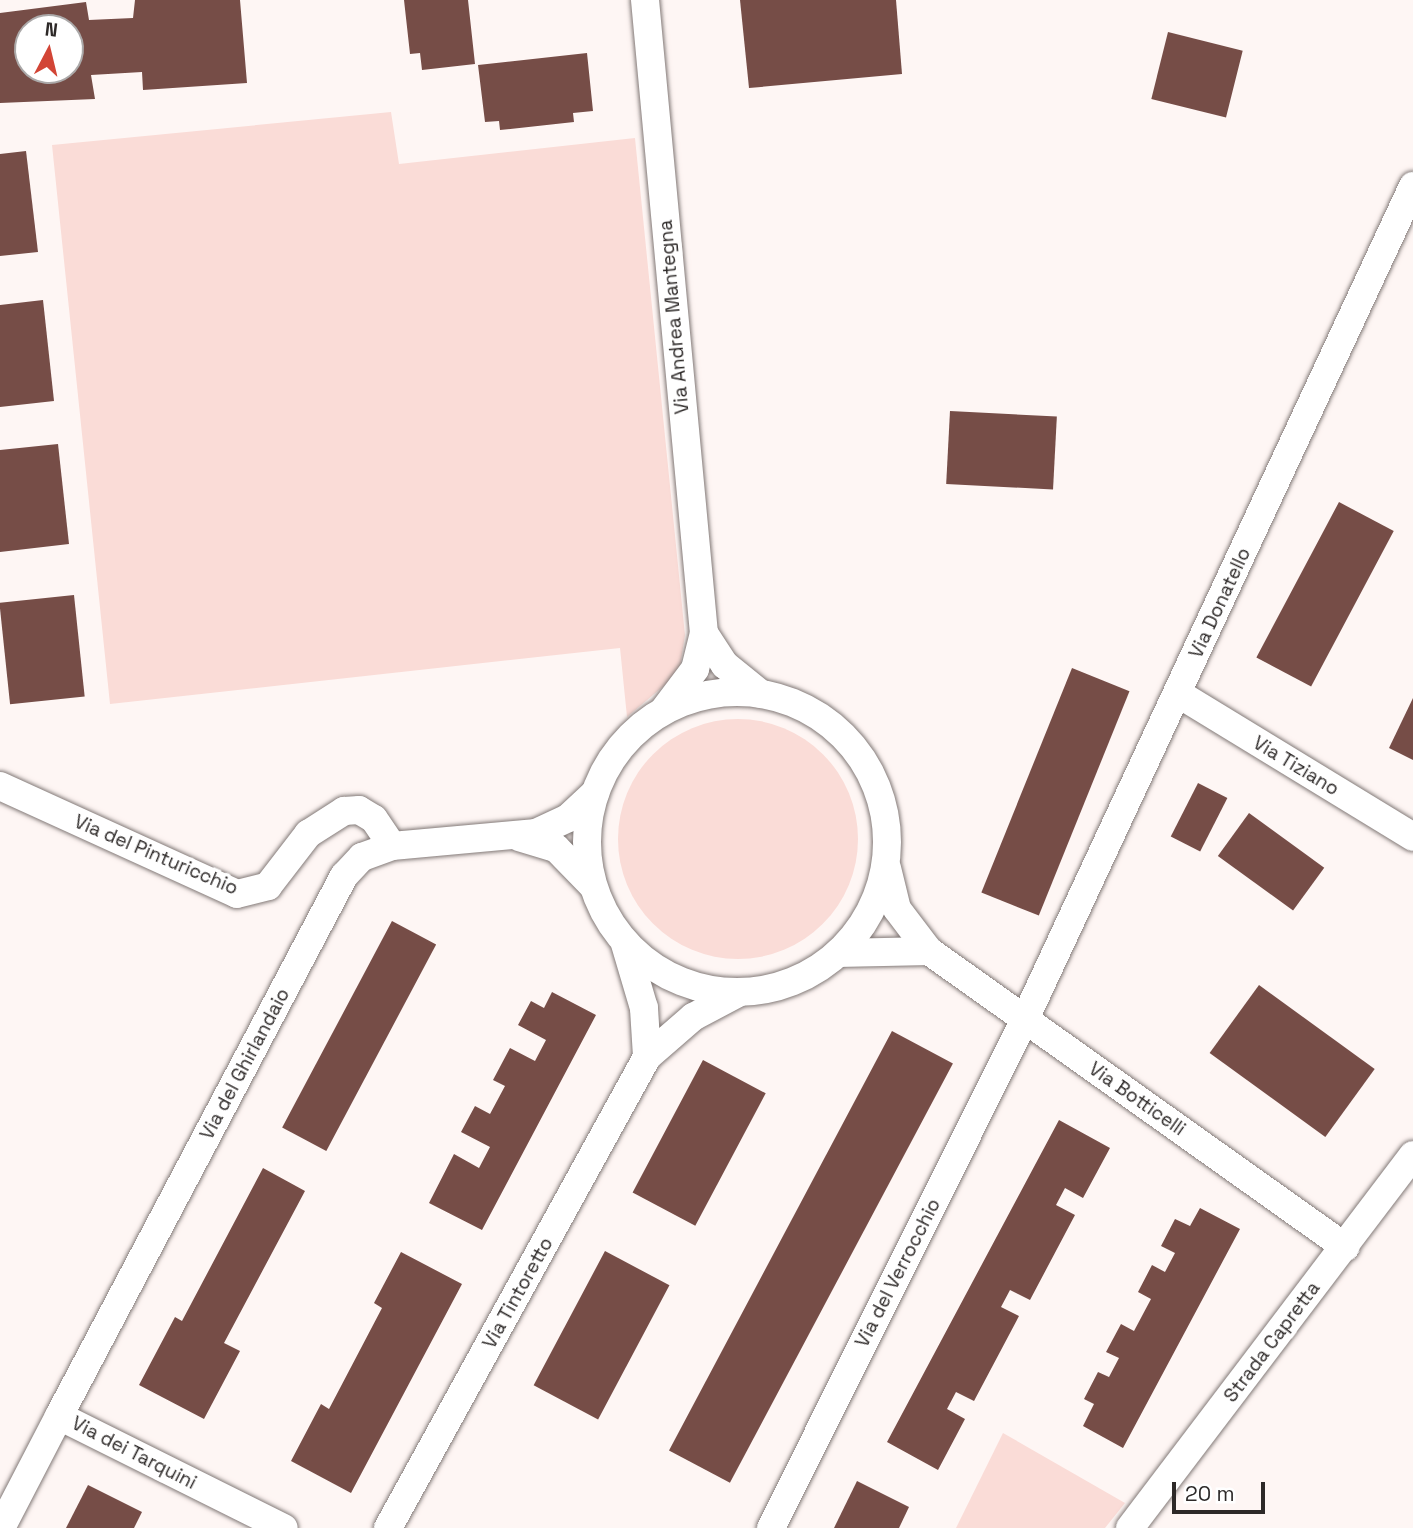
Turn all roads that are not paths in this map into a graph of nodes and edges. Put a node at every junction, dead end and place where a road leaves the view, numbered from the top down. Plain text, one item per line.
1 (645, 0) edge
2 (1413, 186) edge
3 (704, 633) junction
4 (761, 694) junction
5 (1179, 694) junction
6 (660, 713) junction
7 (0, 786) edge
8 (596, 793) junction
9 (519, 837) junction
10 (1413, 837) edge
11 (392, 846) junction
12 (886, 862) junction
13 (597, 895) junction
14 (624, 940) junction
15 (929, 951) junction
16 (838, 953) junction
17 (740, 992) junction
18 (1025, 1019) junction
19 (647, 1057) junction
20 (1413, 1155) edge
21 (1345, 1247) junction
22 (59, 1416) junction
23 (1, 1528) edge
24 (284, 1528) edge
25 (388, 1528) edge
26 (771, 1528) edge
27 (1130, 1528) edge

1 - 3 street, Via Andrea Mantegna
2 - 5 street, Via Donatello
3 - 4 street, Via Andrea Mantegna
3 - 6 street, Via Andrea Mantegna
4 - 6 street
4 - 12 street
5 - 10 street, Via Tiziano
5 - 18 street, Via Donatello
6 - 8 street
7 - 11 street, Via del Pinturicchio
8 - 9 street, Via del Ghirlandaio
8 - 13 street
9 - 11 street, Via del Ghirlandaio
9 - 13 street, Via del Ghirlandaio
11 - 22 street, Via del Ghirlandaio
12 - 15 street, Via Botticelli
12 - 16 street
13 - 14 street, Via del Ghirlandaio
14 - 17 street
14 - 19 street
15 - 16 street
15 - 18 street, Via Botticelli
16 - 17 street
17 - 19 street, Via Tintoretto
18 - 21 street, Via Botticelli
18 - 26 street, Via del Verrocchio
19 - 25 street, Via Tintoretto
20 - 21 street, Strada Capretta
21 - 27 street, Strada Capretta
22 - 23 street, Via dei Tarquini
22 - 24 street, Via dei Tarquini

